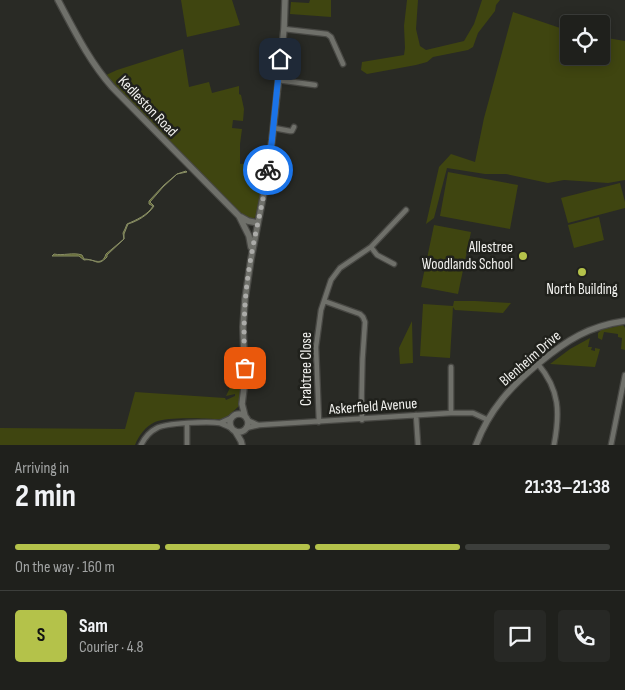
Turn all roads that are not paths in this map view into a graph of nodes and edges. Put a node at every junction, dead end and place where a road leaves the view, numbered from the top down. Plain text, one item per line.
1 (58, 0) edge
2 (285, 0) edge
3 (284, 29) junction
4 (344, 64) dead end
5 (278, 80) junction
6 (314, 86) dead end
7 (294, 127) dead end
8 (274, 128) junction
9 (406, 210) dead end
10 (239, 216) junction
11 (394, 222) junction
12 (244, 226) junction
13 (258, 226) junction
14 (399, 226) dead end
15 (371, 247) junction
16 (252, 252) junction
17 (391, 255) dead end
18 (387, 260) junction
19 (394, 264) dead end
20 (324, 301) junction
21 (625, 321) edge
22 (538, 364) junction
23 (452, 370) dead end
24 (625, 375) edge
25 (624, 387) edge
26 (242, 404) junction
27 (451, 413) junction
28 (416, 415) junction
29 (234, 416) junction
30 (246, 418) junction
31 (362, 420) junction
32 (488, 420) junction
33 (319, 422) junction
34 (220, 423) junction
35 (188, 424) junction
36 (259, 426) junction
37 (233, 429) junction
38 (245, 429) junction
39 (241, 443) edge
40 (141, 445) edge
41 (187, 445) edge
42 (418, 445) edge
43 (476, 445) edge
44 (554, 445) edge
45 (611, 445) edge

1 - 10 street, Kedleston Road
2 - 3 street
3 - 4 street
3 - 5 street
5 - 6 street
5 - 8 street
7 - 8 street
8 - 13 street
9 - 11 street, Crabtree Close
10 - 12 street, Kedleston Road
10 - 13 street, Kedleston Road
11 - 14 street
11 - 15 street, Crabtree Close
12 - 13 street
12 - 16 street, Kedleston Road
13 - 16 street, Kedleston Road
15 - 18 street
15 - 20 street, Crabtree Close
16 - 26 street, Kedleston Road
17 - 18 street
18 - 19 street
20 - 31 street
20 - 33 street, Crabtree Close
21 - 22 street, Blenheim Drive
22 - 32 street, Blenheim Drive
22 - 44 street
23 - 27 street
24 - 25 street
25 - 45 street
26 - 29 street, Kedleston Road
26 - 30 street, Kedleston Road
27 - 28 street, Askerfield Avenue
27 - 32 street, Askerfield Avenue
28 - 31 street, Askerfield Avenue
28 - 42 street
29 - 30 street
29 - 34 street
29 - 37 street
30 - 36 street
30 - 38 street
31 - 33 street, Askerfield Avenue
32 - 43 street, Blenheim Drive
33 - 36 street, Askerfield Avenue
34 - 35 street
34 - 37 street
35 - 40 street
35 - 41 street
36 - 38 street, Askerfield Avenue
37 - 38 street
37 - 39 street
38 - 39 street

